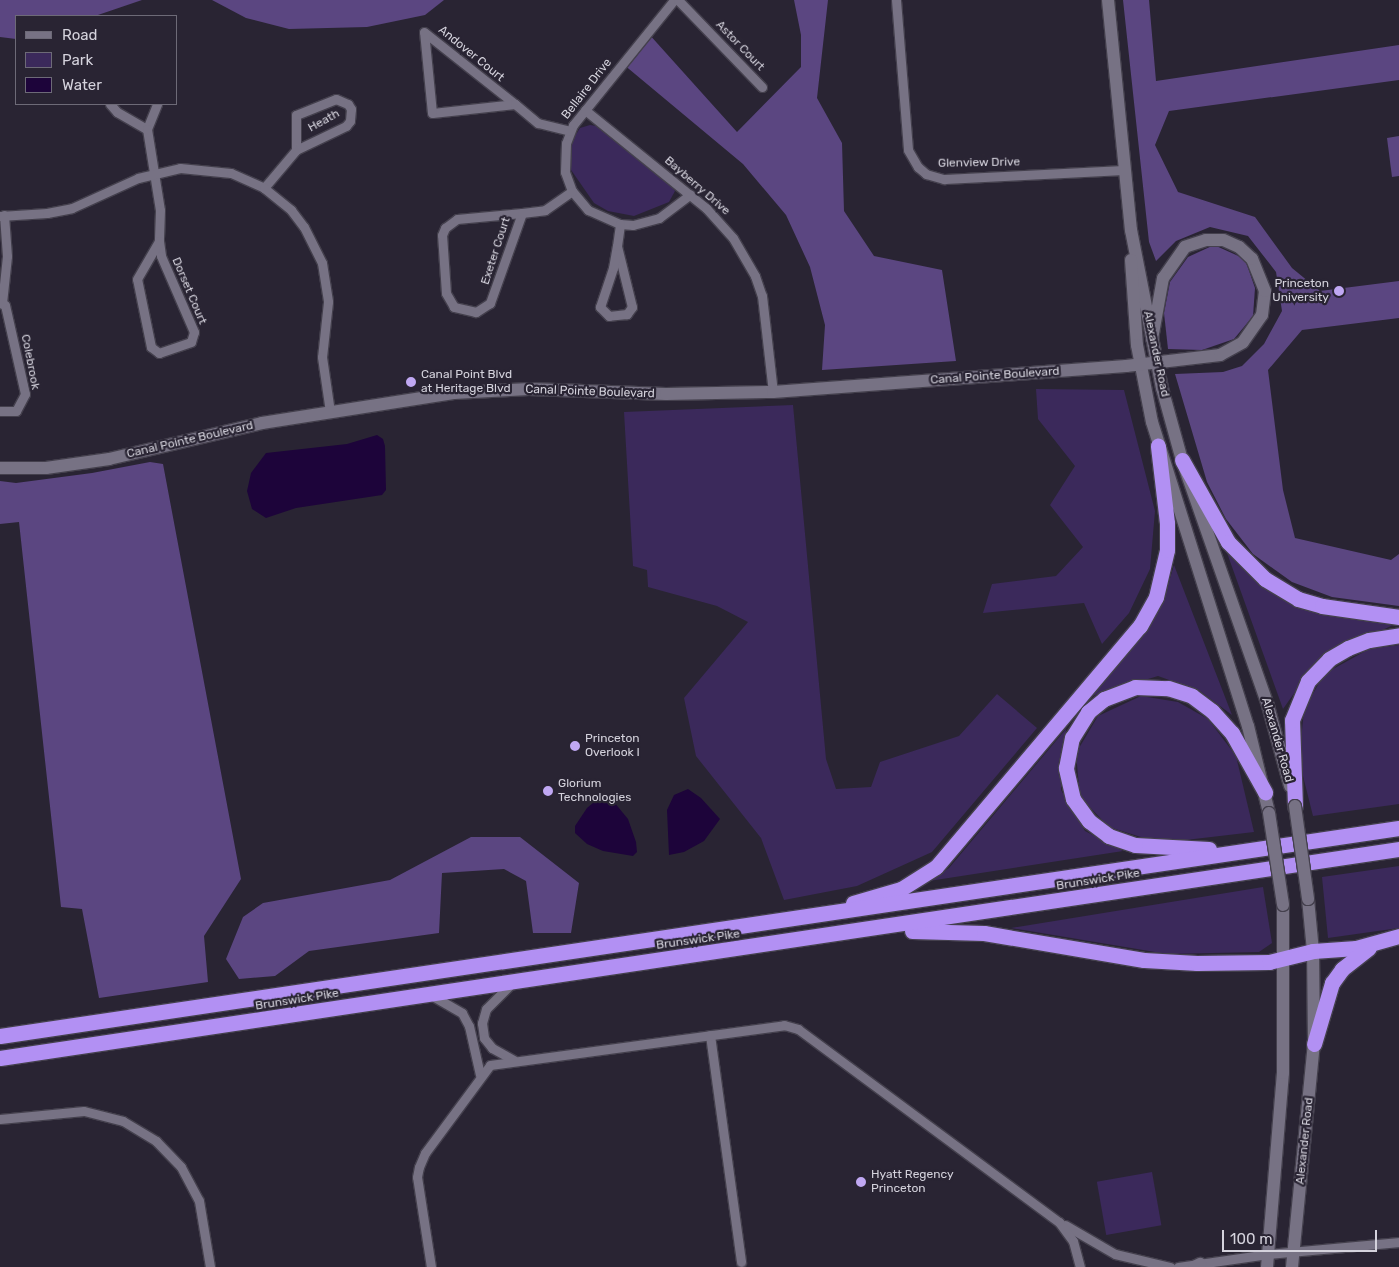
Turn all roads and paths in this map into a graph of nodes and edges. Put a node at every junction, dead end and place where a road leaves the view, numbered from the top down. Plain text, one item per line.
1 (674, 0) edge
2 (678, 0) edge
3 (896, 0) edge
4 (1108, 0) edge
5 (762, 88) dead end
6 (515, 104) junction
7 (111, 105) edge
8 (157, 105) edge
9 (585, 110) junction
10 (147, 129) junction
11 (570, 131) junction
12 (296, 150) junction
13 (1124, 170) junction
14 (156, 172) junction
15 (264, 188) junction
16 (572, 192) junction
17 (690, 195) junction
18 (522, 213) junction
19 (2, 216) edge
20 (620, 224) junction
21 (1130, 230) junction
22 (159, 241) junction
23 (617, 246) junction
24 (1, 303) edge
25 (1152, 339) junction
26 (1157, 362) junction
27 (1140, 364) junction
28 (773, 392) junction
29 (0, 411) edge
30 (330, 412) junction
31 (1158, 446) junction
32 (1182, 460) junction
33 (0, 468) edge
34 (1399, 617) edge
35 (1399, 635) edge
36 (1265, 792) junction
37 (1295, 806) junction
38 (1395, 828) edge
39 (1399, 849) edge
40 (1255, 850) junction
41 (790, 920) junction
42 (856, 932) junction
43 (1399, 936) edge
44 (1374, 944) junction
45 (1314, 951) junction
46 (1286, 959) junction
47 (513, 982) junction
48 (431, 994) junction
49 (710, 1035) junction
50 (0, 1036) edge
51 (1314, 1044) junction
52 (0, 1058) edge
53 (514, 1060) junction
54 (480, 1076) junction
55 (0, 1119) edge
56 (1059, 1222) junction
57 (1399, 1242) edge
58 (1294, 1251) junction
59 (1268, 1254) junction
60 (742, 1265) edge
61 (1197, 1266) edge
62 (210, 1267) edge
63 (431, 1267) edge
64 (1080, 1267) edge
65 (1170, 1267) edge
66 (1178, 1267) edge
67 (1266, 1267) edge
68 (1292, 1267) edge

1 - 9 street, Bellaire Drive
2 - 5 street, Astor Court
3 - 13 street, Glenview Drive
4 - 13 main road, Alexander Road
6 - 6 street, Andover Court
6 - 11 street
7 - 10 street
8 - 10 street
9 - 11 street, Bellaire Drive
9 - 17 street, Bayberry Drive
10 - 14 street, Dorset Court
11 - 16 street, Bellaire Drive
12 - 12 street, Heath
12 - 15 street
13 - 21 main road, Alexander Road
14 - 15 street
14 - 19 street
14 - 22 street, Dorset Court
15 - 30 street
16 - 18 street, Exeter Court
16 - 20 street, Bellaire Drive
17 - 20 street, Bellaire Drive
17 - 28 street, Bayberry Drive
18 - 18 street, Exeter Court
19 - 24 street
20 - 23 street
21 - 25 main road, Alexander Road
21 - 27 main road, Alexander Road
22 - 22 street, Dorset Court
23 - 23 street
24 - 29 street, Colebrook
25 - 26 main road, Alexander Road
25 - 26 main road
26 - 27 main road, Canal Pointe Boulevard
26 - 32 main road, Alexander Road
27 - 28 main road, Canal Pointe Boulevard
27 - 31 main road, Alexander Road
28 - 30 main road, Canal Pointe Boulevard
30 - 33 main road, Canal Pointe Boulevard
31 - 36 main road, Alexander Road
31 - 41 highway
32 - 34 highway
32 - 37 main road, Alexander Road
35 - 37 highway
36 - 40 highway
36 - 46 main road, Alexander Road, bridge
37 - 45 main road, Alexander Road, bridge
38 - 40 highway, Brunswick Pike
39 - 42 highway, Brunswick Pike
40 - 41 highway, Brunswick Pike
41 - 50 highway, Brunswick Pike
42 - 46 highway
42 - 47 highway, Brunswick Pike
43 - 44 highway
44 - 45 highway
44 - 51 highway
45 - 46 highway
45 - 51 main road, Alexander Road
46 - 59 main road, Alexander Road
47 - 48 highway, Brunswick Pike
47 - 53 street
48 - 52 highway, Brunswick Pike
48 - 54 street
49 - 53 street
49 - 56 street
49 - 60 street
51 - 58 main road, Alexander Road
53 - 54 street
54 - 63 street
55 - 62 street
56 - 64 street
56 - 65 street
57 - 58 street
58 - 59 street
58 - 68 main road, Alexander Road
59 - 61 street
59 - 67 main road, Alexander Road
61 - 66 street

